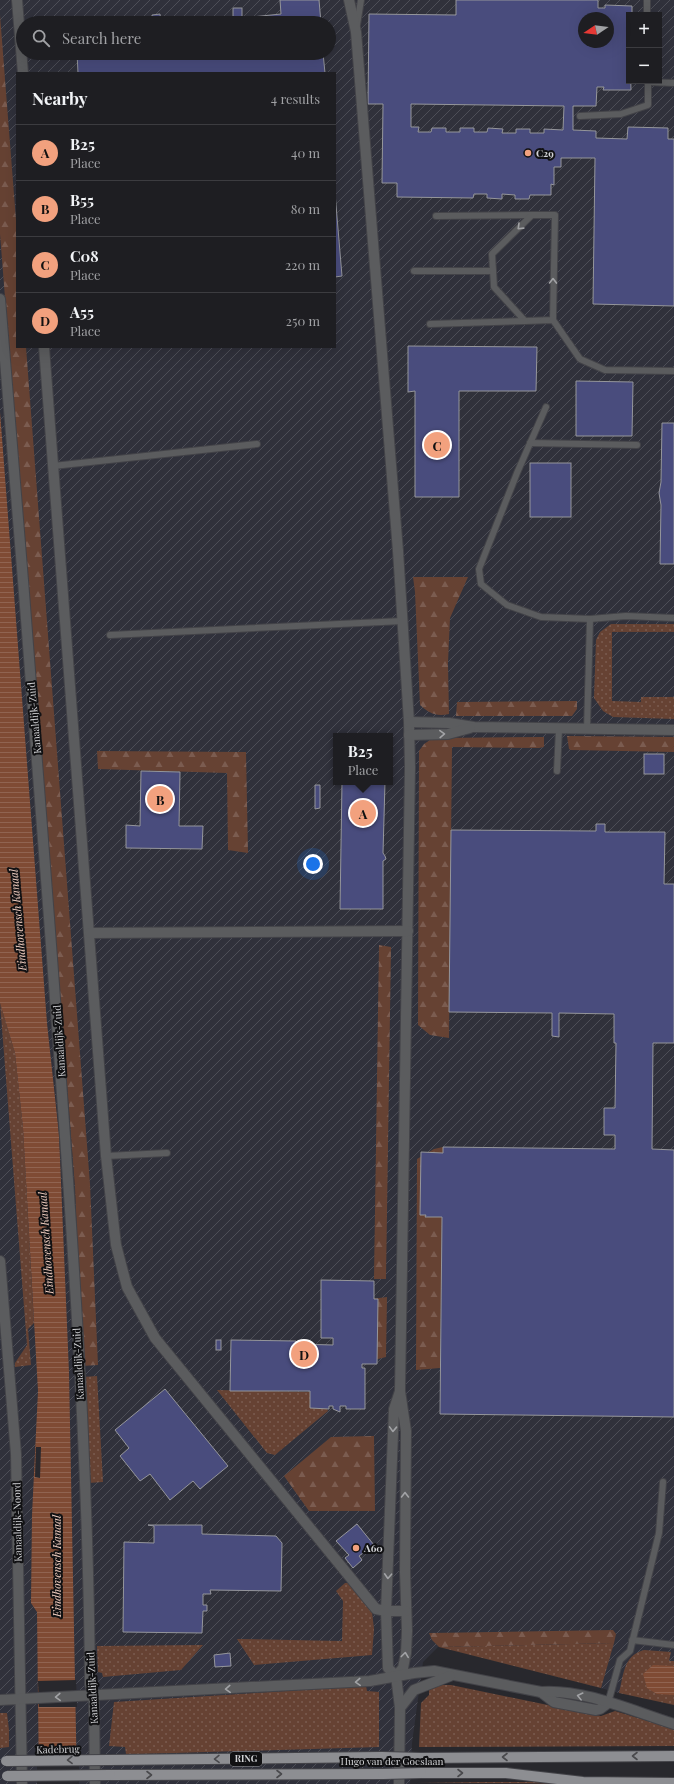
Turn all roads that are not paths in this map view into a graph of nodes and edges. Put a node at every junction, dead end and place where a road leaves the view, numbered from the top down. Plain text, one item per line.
1 (17, 0) edge
2 (349, 0) edge
3 (361, 0) edge
4 (647, 0) edge
5 (648, 12) edge
6 (18, 16) edge
7 (356, 32) junction
8 (22, 60) edge
9 (23, 72) edge
10 (662, 83) edge
11 (674, 83) edge
12 (648, 84) edge
13 (580, 116) dead end
14 (436, 216) dead end
15 (532, 216) junction
16 (414, 271) dead end
17 (493, 271) junction
18 (0, 299) edge
19 (553, 320) junction
20 (525, 321) junction
21 (430, 324) dead end
22 (44, 348) edge
23 (674, 371) edge
24 (546, 408) dead end
25 (530, 442) junction
26 (257, 444) dead end
27 (637, 445) dead end
28 (53, 466) junction
29 (674, 618) edge
30 (590, 620) junction
31 (403, 621) junction
32 (110, 635) dead end
33 (409, 722) junction
34 (474, 727) junction
35 (559, 729) junction
36 (587, 729) junction
37 (674, 730) edge
38 (409, 735) junction
39 (557, 771) dead end
40 (408, 931) junction
41 (90, 933) junction
42 (167, 1153) dead end
43 (106, 1156) junction
44 (0, 1261) edge
45 (400, 1391) junction
46 (663, 1482) dead end
47 (386, 1611) junction
48 (406, 1611) junction
49 (632, 1640) junction
50 (674, 1645) edge
51 (452, 1675) junction
52 (396, 1676) junction
53 (93, 1696) junction
54 (21, 1699) junction
55 (0, 1700) edge
56 (608, 1703) junction
57 (400, 1708) junction
58 (674, 1724) edge
59 (674, 1756) edge
60 (109, 1760) joint
61 (3, 1761) edge
62 (3, 1776) edge
63 (674, 1783) edge
64 (22, 1784) edge
65 (95, 1784) edge
66 (399, 1784) edge

1 - 6 street
2 - 7 street
3 - 7 lane
4 - 5 lane
7 - 31 street
8 - 9 street
10 - 11 lane
12 - 13 lane
14 - 15 lane
15 -> 17 lane
19 -> 15 lane
16 - 17 lane
17 - 20 lane
18 - 53 street, Kanaaldijk-Zuid
19 - 20 lane
19 - 23 lane
20 - 21 lane
22 - 28 street
24 - 25 lane
25 - 27 lane
25 - 30 lane
26 - 28 lane
28 - 41 street
29 - 30 lane
30 - 36 lane
31 - 32 lane
31 - 33 street
33 - 34 street
33 - 38 street
34 - 35 street
38 -> 34 street
35 - 36 street
35 - 39 lane
36 - 37 street
38 - 40 street
40 - 41 street
40 - 45 street
41 - 43 street
42 - 43 lane
43 - 47 street
44 - 54 street, Kanaaldijk-Noord
45 -> 47 street
48 -> 45 street
46 - 49 lane
47 - 48 street
47 - 52 street
52 -> 48 street
49 - 50 lane
49 - 56 lane
51 - 52 street
51 - 56 street
51 - 57 street
52 -> 53 street
52 - 57 street
53 -> 54 street
53 - 65 street, Kanaaldijk-Zuid
54 - 55 street
54 - 64 street, Kanaaldijk-Noord
56 - 58 street
57 - 66 street
59 -> 60 main road, Hugo van der Goeslaan / RING, bridge
60 -> 61 main road, Kadebrug / RING, bridge
62 -> 63 main road, Hugo van der Goeslaan / RING, bridge

